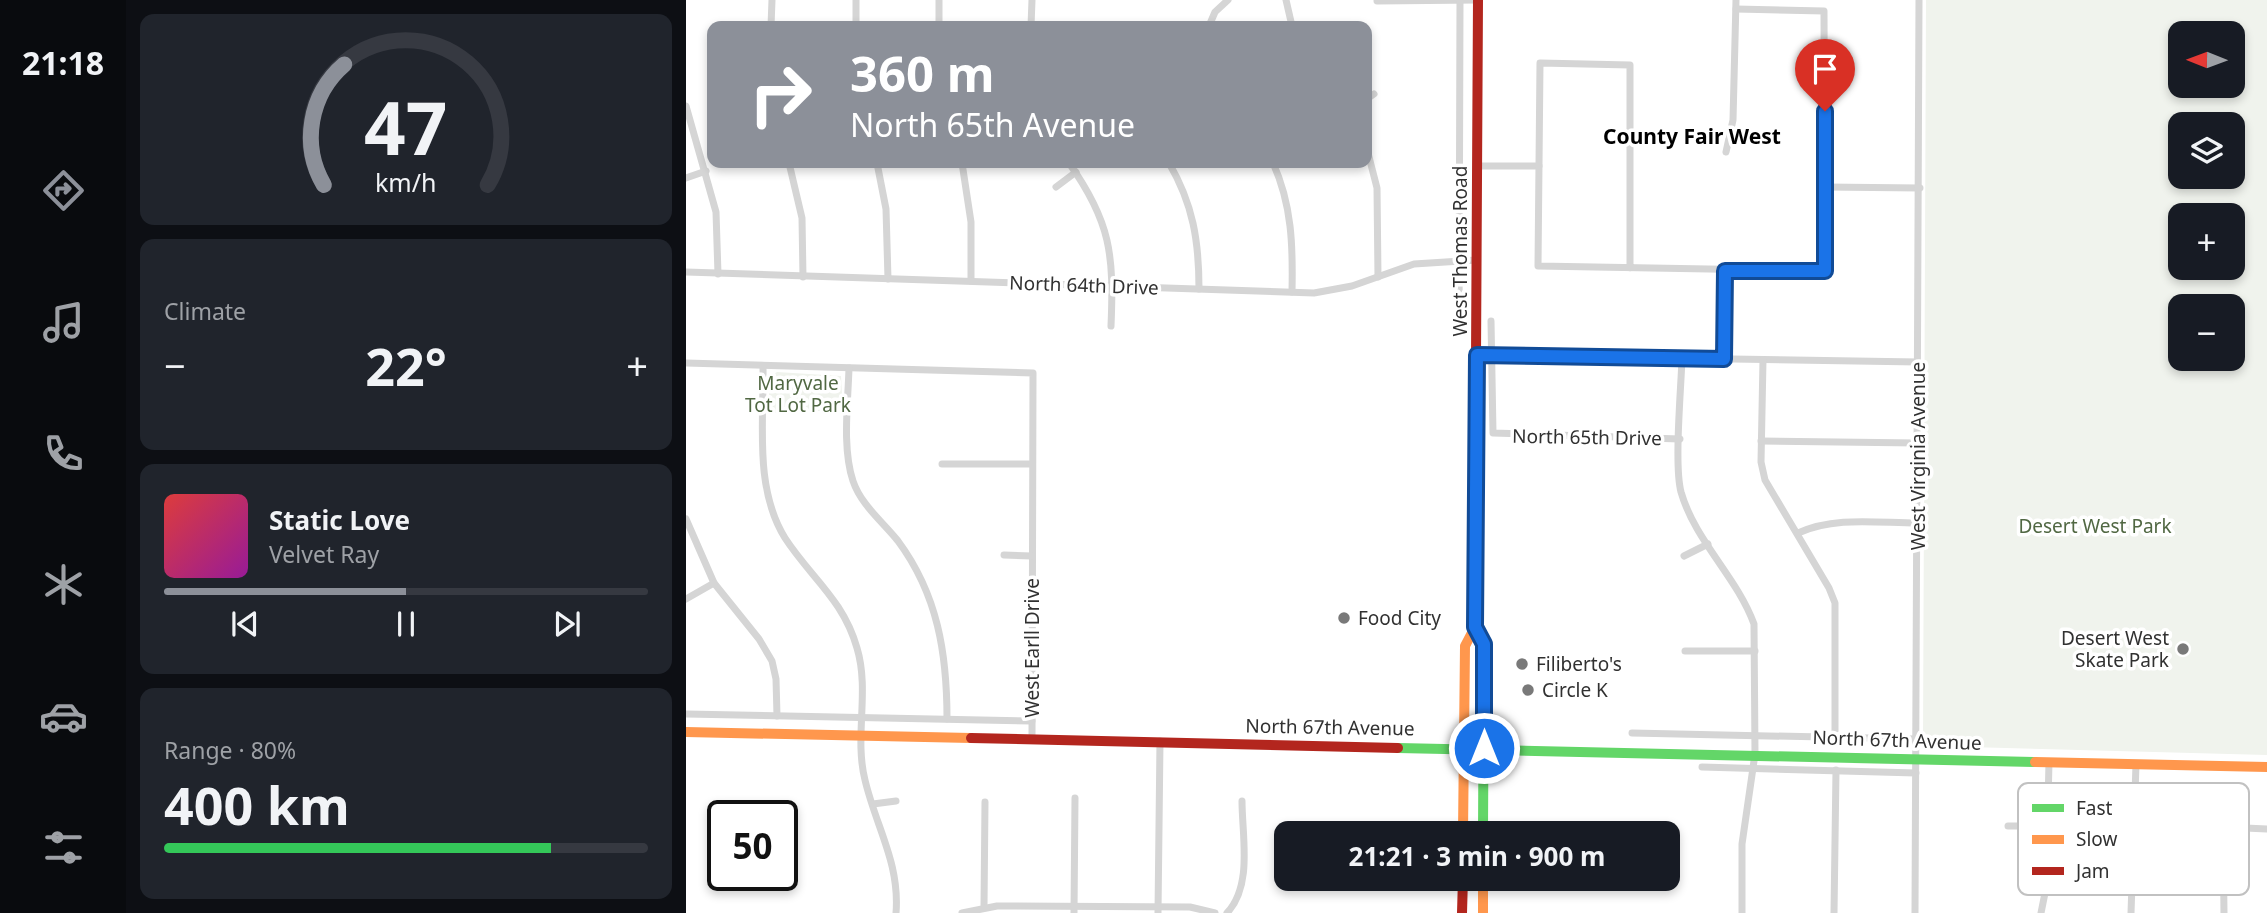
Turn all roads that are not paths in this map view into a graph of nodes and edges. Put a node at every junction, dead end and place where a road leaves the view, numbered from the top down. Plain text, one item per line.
1 (772, 0) edge
2 (856, 0) edge
3 (939, 0) edge
4 (1031, 0) edge
5 (1286, 0) edge
6 (1460, 0) edge
7 (1478, 0) edge
8 (1736, 0) edge
9 (1919, 0) edge
10 (1222, 1) edge
11 (1377, 1) edge
12 (1736, 9) junction
13 (771, 21) edge
14 (856, 21) edge
15 (939, 21) edge
16 (1031, 21) edge
17 (1212, 21) edge
18 (1291, 21) edge
19 (686, 106) edge
20 (1726, 152) dead end
21 (1478, 166) junction
22 (1539, 166) junction
23 (790, 168) edge
24 (878, 168) edge
25 (963, 168) edge
26 (1073, 168) edge
27 (1172, 168) edge
28 (1275, 168) edge
29 (1372, 168) edge
30 (706, 171) junction
31 (1076, 172) junction
32 (686, 178) edge
33 (1056, 187) dead end
34 (1825, 187) junction
35 (1920, 188) junction
36 (1459, 259) junction
37 (1477, 260) junction
38 (1630, 268) junction
39 (1725, 271) junction
40 (686, 272) edge
41 (718, 274) junction
42 (1378, 276) junction
43 (803, 277) junction
44 (888, 279) junction
45 (971, 281) junction
46 (1113, 286) junction
47 (1199, 289) junction
48 (1292, 292) junction
49 (1491, 321) dead end
50 (1111, 326) dead end
51 (1459, 334) dead end
52 (1477, 355) junction
53 (1491, 355) junction
54 (1682, 358) junction
55 (1724, 359) junction
56 (1763, 360) junction
57 (1918, 362) junction
58 (686, 363) edge
59 (763, 366) junction
60 (849, 368) junction
61 (1493, 433) joint
62 (1681, 439) junction
63 (1761, 441) junction
64 (1917, 443) junction
65 (942, 464) dead end
66 (1032, 464) junction
67 (686, 519) edge
68 (1917, 523) junction
69 (1798, 533) junction
70 (1708, 544) junction
71 (1004, 555) dead end
72 (1032, 556) junction
73 (1684, 556) dead end
74 (714, 583) junction
75 (686, 599) edge
76 (1475, 627) junction
77 (1685, 650) dead end
78 (1755, 651) junction
79 (686, 714) edge
80 (777, 716) junction
81 (862, 718) junction
82 (947, 719) junction
83 (1032, 721) junction
84 (686, 732) edge
85 (1632, 733) dead end
86 (861, 735) junction
87 (1755, 736) junction
88 (1835, 737) junction
89 (1032, 739) junction
90 (1916, 739) junction
91 (1160, 741) junction
92 (1465, 748) junction
93 (1484, 748) junction
94 (1755, 754) junction
95 (1916, 757) junction
96 (2049, 762) junction
97 (2136, 764) junction
98 (1702, 767) dead end
99 (2267, 767) edge
100 (1753, 768) junction
101 (1836, 771) junction
102 (1916, 773) junction
103 (2048, 783) edge
104 (2135, 783) edge
105 (1075, 798) dead end
106 (896, 801) dead end
107 (1242, 801) dead end
108 (985, 802) dead end
109 (873, 804) junction
110 (1463, 821) edge
111 (1483, 821) edge
112 (2008, 826) dead end
113 (2018, 826) edge
114 (2249, 829) edge
115 (2267, 830) edge
116 (1463, 891) edge
117 (1483, 891) edge
118 (2045, 895) edge
119 (2132, 895) edge
120 (2224, 895) edge
121 (984, 907) junction
122 (1074, 910) edge
123 (1158, 910) edge
124 (896, 913) edge
125 (962, 913) edge
126 (1215, 913) edge
127 (1227, 913) edge
128 (1462, 913) edge
129 (1483, 913) edge
130 (1742, 913) edge
131 (1834, 913) edge
132 (1915, 913) edge
133 (2041, 913) edge
134 (2131, 913) edge
135 (2224, 913) edge

1 - 13 street
2 - 14 street
3 - 15 street
4 - 16 street
5 - 18 street
6 - 7 street
6 - 11 street
6 - 36 street, West Thomas Road
7 - 21 main road, West Thomas Road
8 - 12 street
9 - 35 street, West Virginia Avenue
10 - 17 street
12 - 20 street
12 - 34 street
19 - 30 street
21 - 22 street
21 - 37 main road, West Thomas Road
22 - 38 street
22 - 38 street
23 - 43 street
24 - 44 street
25 - 45 street
26 - 31 street
27 - 47 street
28 - 48 street
29 - 42 street
30 - 32 street
30 - 41 street
31 - 33 street
31 - 46 street
34 - 35 street
34 - 39 street
35 - 57 street, West Virginia Avenue
36 - 37 street, North 64th Drive
36 - 42 street, North 64th Drive
36 - 51 street, West Thomas Road
37 - 52 main road, West Thomas Road
38 - 39 street
39 - 55 street
40 - 41 street, North 64th Drive
41 - 43 street, North 64th Drive
42 - 48 street, North 64th Drive
43 - 44 street, North 64th Drive
44 - 45 street, North 64th Drive
45 - 46 street, North 64th Drive
46 - 47 street, North 64th Drive
46 - 50 street
47 - 48 street, North 64th Drive
49 - 53 street, West Thomas Road
52 - 53 street
52 - 76 main road, West Thomas Road
53 - 54 street
53 - 61 street, West Thomas Road
54 - 55 street
54 - 62 street
55 - 56 street
56 - 57 street
56 - 63 street
57 - 64 street, West Virginia Avenue
58 - 59 street
59 - 60 street
59 - 81 street
60 - 66 street, West Earll Drive
60 - 82 street
61 - 62 street, North 65th Drive
62 - 70 street
63 - 64 street
63 - 69 street
64 - 68 street, West Virginia Avenue
65 - 66 street
66 - 72 street, West Earll Drive
67 - 74 street
68 - 69 street
68 - 90 street, West Virginia Avenue
69 - 88 street
70 - 73 street
70 - 78 street
71 - 72 street, West Earll Drive
72 - 83 street, West Earll Drive
74 - 75 street
74 - 80 street
76 - 92 main road, West Thomas Road
76 - 93 main road, West Thomas Road
77 - 78 street
78 - 87 street
79 - 80 street
80 - 81 street
81 - 82 street
81 - 86 street
82 - 83 street
83 - 89 street, West Earll Drive
84 - 86 main road, North 67th Avenue
85 - 87 street, North 67th Avenue
86 - 89 main road, North 67th Avenue
86 - 109 street
87 - 88 street, North 67th Avenue
87 - 94 street
88 - 90 street, North 67th Avenue
89 - 91 main road, North 67th Avenue
90 - 95 street, West Virginia Avenue
91 - 92 main road, North 67th Avenue
91 - 123 street
92 - 93 main road, North 67th Avenue
92 - 110 main road, West Thomas Road
93 - 94 main road, North 67th Avenue
93 - 111 main road, West Thomas Road
94 - 95 main road, North 67th Avenue
94 - 100 street
95 - 96 main road, North 67th Avenue
95 - 102 street, West Virginia Avenue
96 - 97 main road, North 67th Avenue
96 - 103 street
97 - 99 main road, North 67th Avenue
97 - 104 street
98 - 100 street, North 67th Avenue
100 - 101 street, North 67th Avenue
100 - 130 street
101 - 102 street, North 67th Avenue
101 - 131 street
102 - 132 street, West Virginia Avenue
105 - 122 street
106 - 109 street
107 - 127 street
108 - 121 street
109 - 124 street
112 - 113 street
114 - 115 street
116 - 128 main road
117 - 129 main road
118 - 133 street
119 - 134 street
120 - 135 street
121 - 122 street
121 - 125 street
122 - 123 street
123 - 126 street

